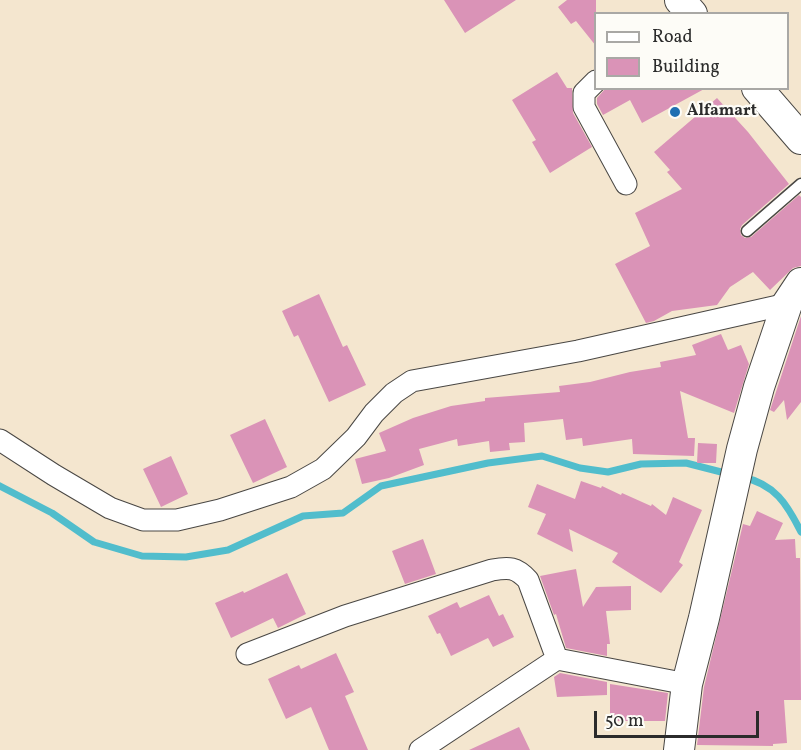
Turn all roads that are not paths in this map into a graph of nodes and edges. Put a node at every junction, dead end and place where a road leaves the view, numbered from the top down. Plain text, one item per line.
1 (594, 83) edge
2 (759, 90) edge
3 (801, 139) edge
4 (626, 184) dead end
5 (801, 184) edge
6 (747, 231) dead end
7 (794, 293) edge
8 (0, 440) edge
9 (247, 654) dead end
10 (557, 659) junction
11 (687, 684) junction
12 (420, 750) edge
13 (679, 750) edge

1 - 4 street
2 - 3 main road
5 - 6 lane
7 - 8 street
7 - 11 main road
9 - 10 street
10 - 11 street
10 - 12 street
11 - 13 main road

